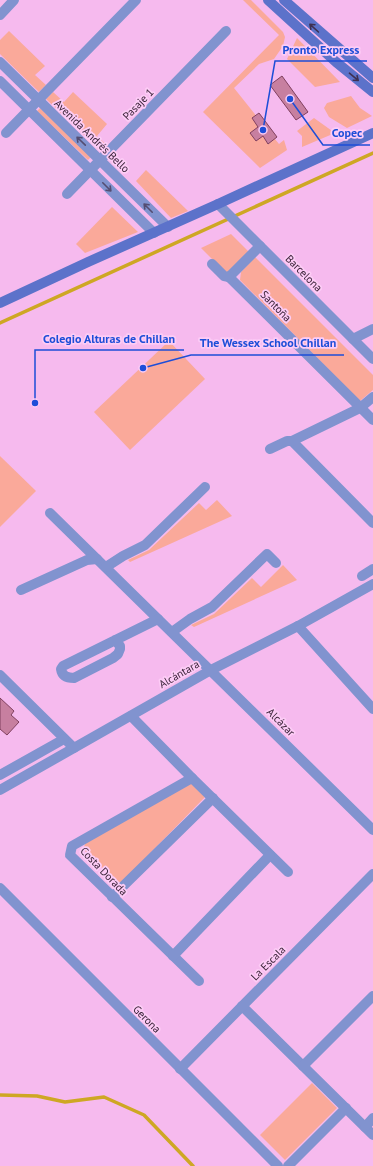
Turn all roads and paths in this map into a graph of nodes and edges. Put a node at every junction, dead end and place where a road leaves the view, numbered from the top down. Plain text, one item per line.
1 (14, 0) edge
2 (136, 0) edge
3 (268, 0) edge
4 (284, 0) edge
5 (0, 15) edge
6 (226, 31) dead end
7 (0, 62) edge
8 (373, 78) edge
9 (0, 81) edge
10 (373, 92) edge
11 (38, 100) junction
12 (29, 109) junction
13 (6, 133) dead end
14 (373, 133) edge
15 (100, 160) junction
16 (90, 170) junction
17 (67, 194) dead end
18 (218, 204) junction
19 (168, 227) junction
20 (154, 233) junction
21 (260, 246) junction
22 (212, 264) dead end
23 (229, 277) junction
24 (0, 303) edge
25 (373, 329) edge
26 (353, 339) junction
27 (373, 359) edge
28 (373, 397) edge
29 (360, 408) junction
30 (373, 420) edge
31 (292, 441) junction
32 (270, 449) dead end
33 (204, 487) dead end
34 (50, 513) dead end
35 (373, 523) edge
36 (97, 559) junction
37 (276, 562) dead end
38 (106, 568) junction
39 (373, 569) edge
40 (362, 576) dead end
41 (373, 584) edge
42 (21, 590) dead end
43 (158, 618) junction
44 (298, 626) junction
45 (172, 632) junction
46 (115, 640) junction
47 (211, 670) junction
48 (0, 675) edge
49 (373, 694) edge
50 (364, 699) junction
51 (373, 709) edge
52 (131, 716) junction
53 (64, 739) junction
54 (74, 748) junction
55 (0, 775) edge
56 (192, 778) junction
57 (0, 790) edge
58 (213, 798) junction
59 (373, 830) edge
60 (270, 855) junction
61 (288, 872) dead end
62 (373, 874) edge
63 (0, 888) edge
64 (112, 898) junction
65 (173, 956) junction
66 (199, 981) dead end
67 (373, 996) edge
68 (242, 1006) junction
69 (304, 1066) junction
70 (180, 1069) junction
71 (346, 1108) junction
72 (373, 1118) edge
73 (365, 1127) junction
74 (373, 1135) edge
75 (278, 1166) edge
76 (288, 1166) edge

1 - 5 street
2 - 11 street
3 -> 10 main road
8 -> 4 main road
6 - 15 street, Pasaje 1
7 - 11 street, Avenida Andrés Bello
9 - 12 street
11 - 12 street
15 -> 11 street, Avenida Andrés Bello
12 - 13 street
12 - 16 street
14 - 18 main road
15 - 16 street, Pasaje 1
19 -> 15 street, Avenida Andrés Bello
16 - 17 street, Pasaje 1
16 -> 20 street
18 - 19 main road
18 - 21 street, Barcelona
19 - 20 main road
20 - 24 main road
21 - 23 street
21 - 26 street, Barcelona
22 - 23 street, Santoña
23 - 29 street, Santoña
25 - 26 street
26 - 27 street, Barcelona
28 - 29 street
29 - 30 street, Santoña
29 - 31 street
31 - 32 street
31 - 35 street
33 - 38 street
34 - 36 street, Alcázar
36 - 38 street, Alcázar
36 - 42 street
37 - 45 street
38 - 43 street, Alcázar
39 - 40 street
41 - 44 street, Alcántara
43 - 45 street, Alcázar
43 - 46 street
44 - 47 street, Alcántara
44 - 50 street
45 - 47 street, Alcázar
46 - 46 street
47 - 52 street, Alcántara
47 - 59 street, Alcázar
48 - 53 street
49 - 50 street
50 - 51 street
52 - 54 street, Alcántara
52 - 56 street
53 - 54 street
53 - 55 street
54 - 57 street, Alcántara
56 - 58 street
56 - 64 street, Costa Dorada
58 - 60 street
58 - 64 street
60 - 61 street
60 - 65 street
62 - 68 street, La Escala
63 - 70 street, Gerona
64 - 65 street, Costa Dorada
65 - 66 street, Costa Dorada
67 - 69 street
68 - 69 street
68 - 70 street, La Escala
69 - 71 street
70 - 75 street, Gerona
71 - 73 street
71 - 76 street
72 - 73 street
73 - 74 street

